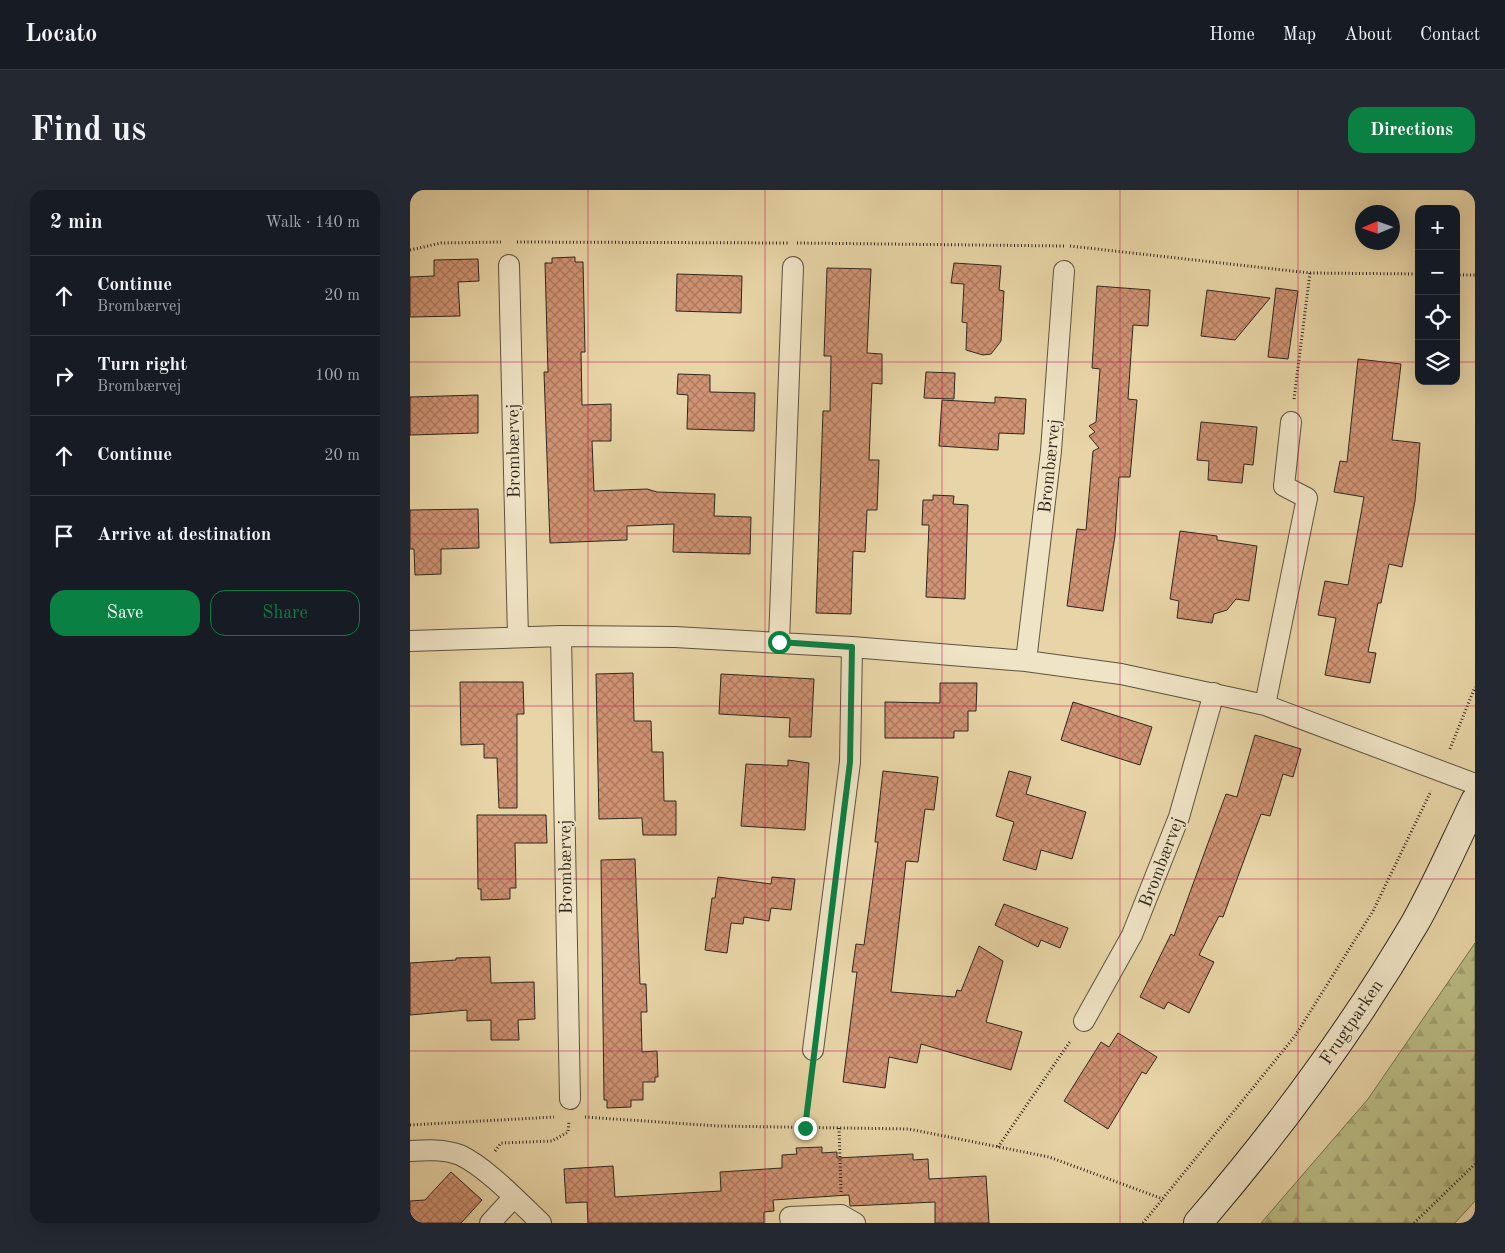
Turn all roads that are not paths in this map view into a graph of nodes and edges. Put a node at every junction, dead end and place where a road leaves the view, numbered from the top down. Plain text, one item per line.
1 (509, 265) dead end
2 (793, 267) dead end
3 (1064, 271) dead end
4 (1291, 422) road end
5 (560, 636) junction
6 (518, 637) junction
7 (410, 641) edge
8 (779, 642) junction
9 (852, 647) junction
10 (1026, 661) junction
11 (1214, 693) junction
12 (1265, 705) junction
13 (1475, 784) edge
14 (1475, 801) edge
15 (1084, 1021) road end
16 (814, 1050) road end
17 (569, 1108) road end
18 (410, 1151) edge
19 (513, 1198) junction
20 (848, 1219) edge
21 (490, 1223) edge
22 (541, 1223) edge
23 (791, 1223) edge
24 (1198, 1223) edge

1 - 6 street, Brombærvej
2 - 8 street
3 - 10 street, Brombærvej
4 - 12 street
5 - 6 street
5 - 8 street
5 - 17 street, Brombærvej
6 - 7 street
8 - 9 street
9 - 10 street
9 - 16 street
10 - 11 street
11 - 12 street
11 - 15 street, Brombærvej
12 - 13 street
14 - 24 street, Frugtparken
18 - 19 street
19 - 21 street
19 - 22 street
20 - 23 street

